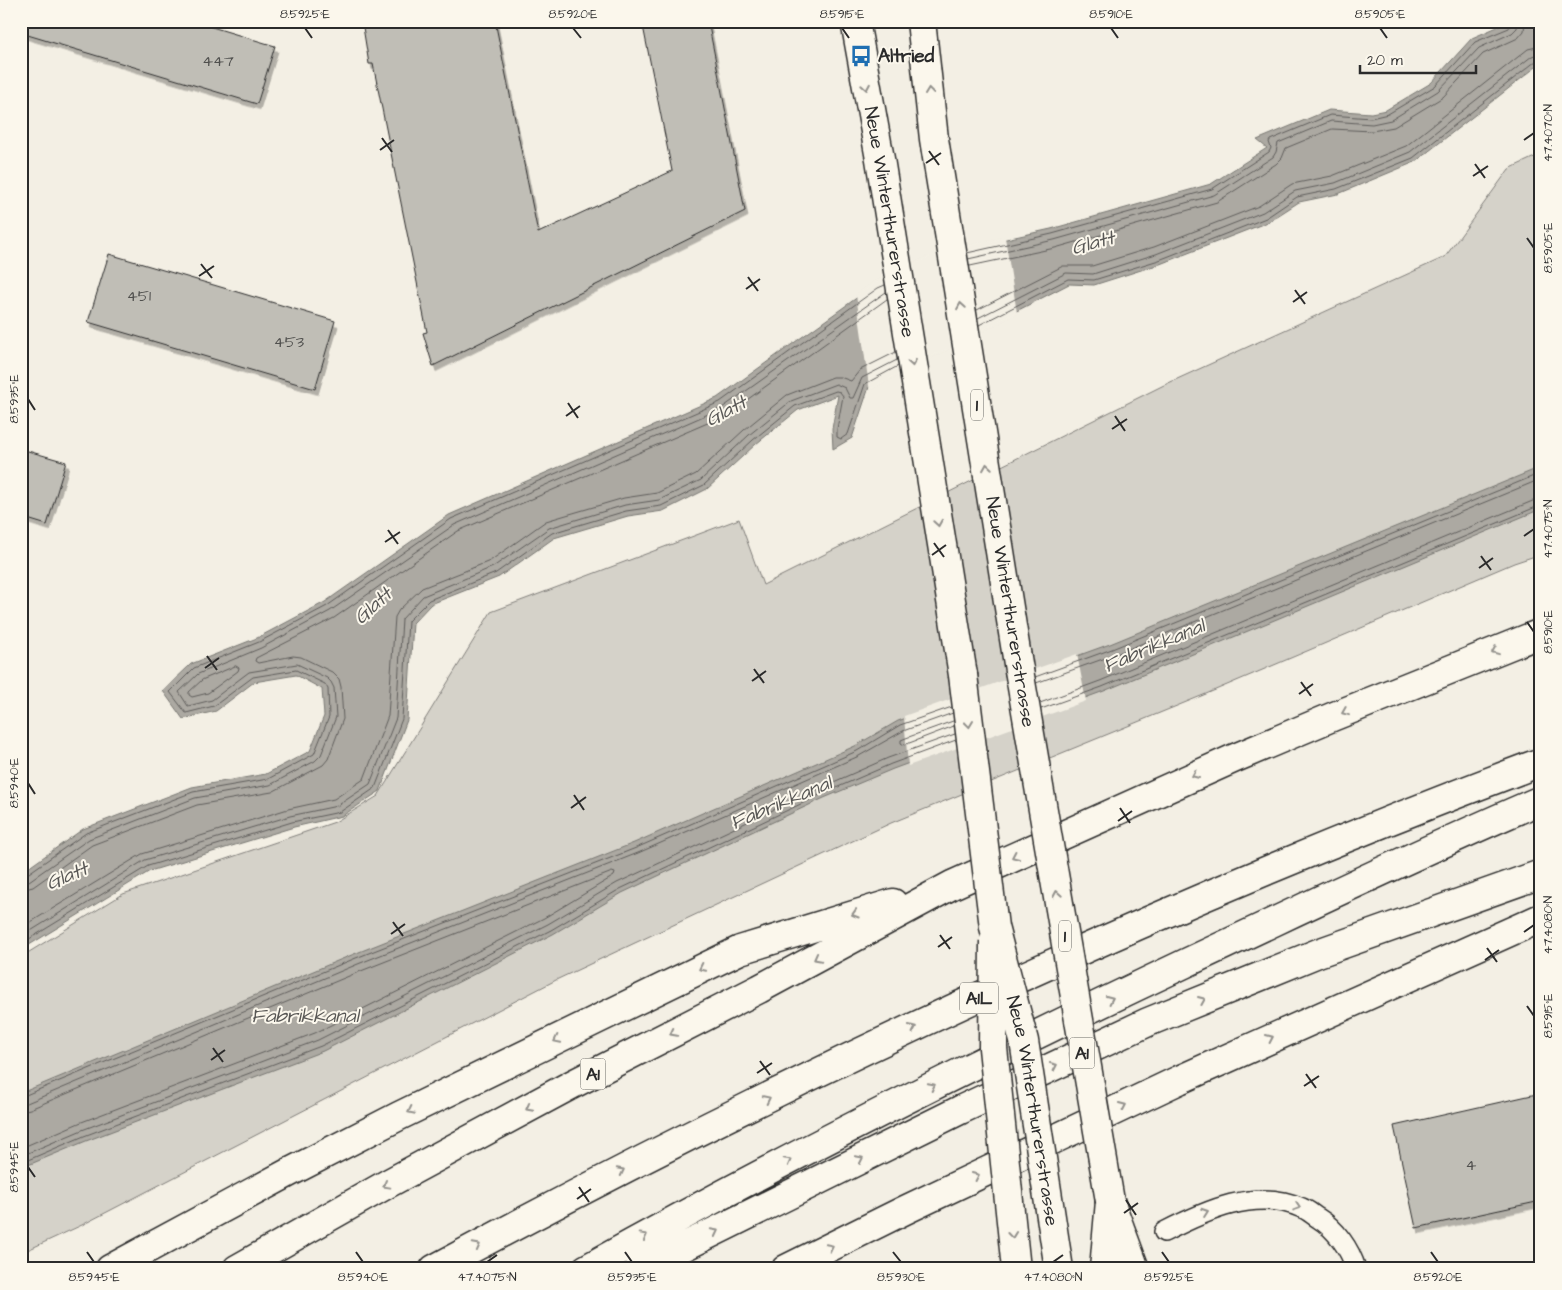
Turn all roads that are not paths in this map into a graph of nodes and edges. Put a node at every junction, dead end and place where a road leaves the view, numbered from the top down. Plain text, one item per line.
1 (855, 21) edge
2 (921, 21) edge
3 (1541, 633) edge
4 (1541, 762) edge
5 (1541, 800) edge
6 (1541, 874) edge
7 (952, 885) junction
8 (1541, 918) edge
9 (994, 927) junction
10 (1110, 1201) junction
11 (1164, 1232) dead end
12 (110, 1269) edge
13 (237, 1269) edge
14 (434, 1269) edge
15 (586, 1269) edge
16 (640, 1269) edge
17 (786, 1269) edge
18 (1016, 1269) edge
19 (1059, 1269) edge
20 (1104, 1269) edge
21 (1135, 1269) edge
22 (1356, 1269) edge

1 -> 9 main road, Neue Winterthurerstrasse, bridge
10 -> 2 main road, Neue Winterthurerstrasse / 1, bridge
3 -> 7 main road, A1
14 -> 4 main road, A1L
15 -> 5 main road
16 -> 6 main road, A1
7 -> 12 main road
7 -> 13 main road, A1
17 -> 8 main road
9 -> 18 main road, Neue Winterthurerstrasse, bridge
9 - 19 main road, Neue Winterthurerstrasse, bridge
10 - 20 main road, Neue Winterthurerstrasse / 1
10 - 21 main road, Neue Winterthurerstrasse
11 -> 22 lane

